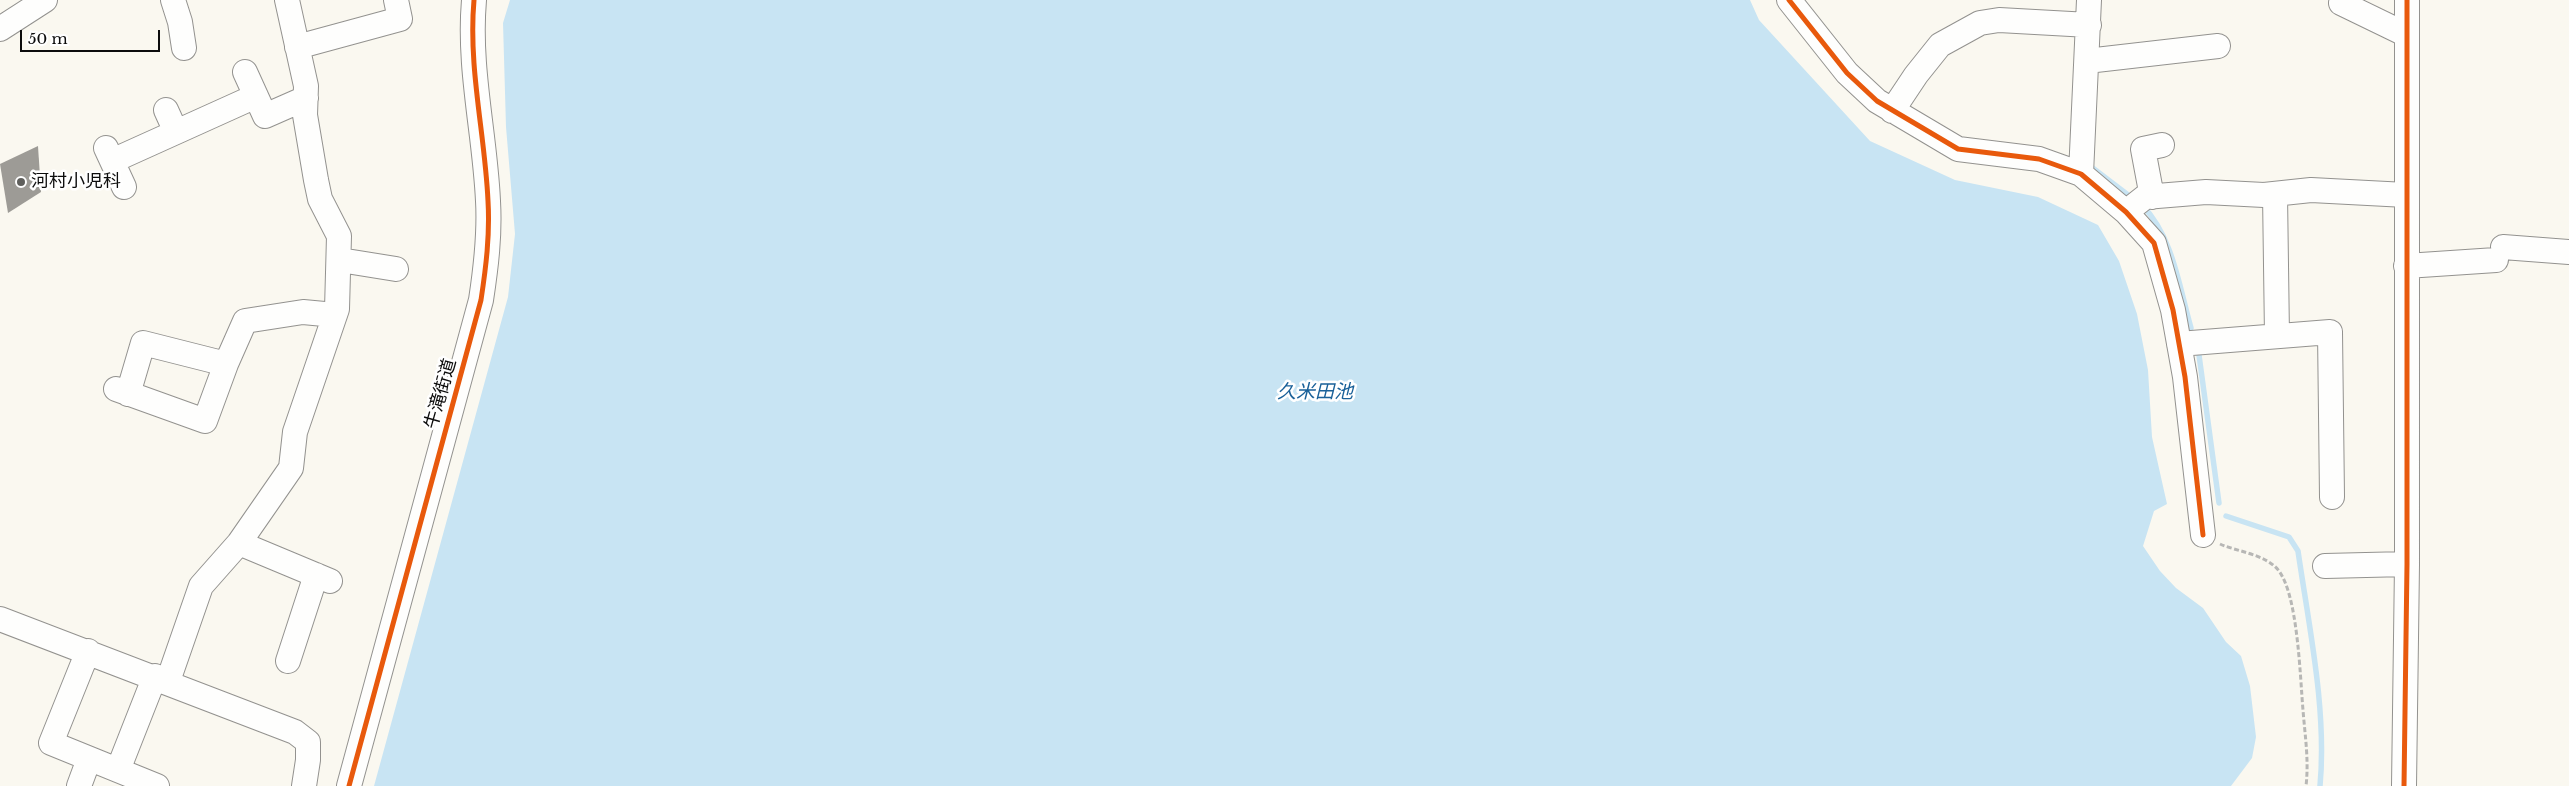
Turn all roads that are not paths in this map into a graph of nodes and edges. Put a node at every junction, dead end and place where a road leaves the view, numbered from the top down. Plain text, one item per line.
1 (45, 0) edge
2 (173, 0) edge
3 (287, 0) edge
4 (396, 0) edge
5 (474, 0) edge
6 (1789, 0) edge
7 (2089, 0) edge
8 (2407, 0) edge
9 (2341, 3) dead end
10 (2089, 25) junction
11 (0, 29) edge
12 (2407, 35) junction
13 (2218, 46) dead end
14 (297, 47) junction
15 (184, 48) dead end
16 (2087, 61) junction
17 (246, 72) dead end
18 (256, 96) junction
19 (306, 98) junction
20 (166, 110) dead end
21 (1892, 111) junction
22 (176, 132) junction
23 (2162, 145) dead end
24 (2081, 174) junction
25 (124, 187) dead end
26 (2275, 194) junction
27 (2406, 195) junction
28 (2152, 197) junction
29 (2126, 212) junction
30 (2569, 252) edge
31 (340, 260) junction
32 (2406, 266) junction
33 (396, 269) dead end
34 (335, 314) junction
35 (2278, 336) junction
36 (2179, 344) junction
37 (226, 364) junction
38 (2332, 497) dead end
39 (2203, 535) road end
40 (239, 543) junction
41 (2407, 564) junction
42 (2325, 566) dead end
43 (0, 619) edge
44 (88, 651) junction
45 (288, 661) dead end
46 (162, 679) junction
47 (89, 759) junction
48 (118, 770) junction
49 (79, 786) edge
50 (157, 786) edge
51 (304, 786) edge
52 (349, 786) edge
53 (2404, 786) edge

1 - 11 street
2 - 15 street
3 - 14 street
4 - 14 street
5 - 52 street, 牛滝街道
6 - 21 street
7 - 10 street
8 - 12 street
9 - 12 street
10 - 16 street
10 - 21 street
12 - 27 street
13 - 16 street
14 - 19 street
16 - 24 street
17 - 18 street
18 - 19 street
18 - 22 street
19 - 31 street
20 - 22 street
21 - 24 street
22 - 25 street
23 - 28 street
24 - 29 street
26 - 27 street
26 - 28 street
26 - 35 street
27 - 32 street
28 - 29 street
29 - 36 street
30 - 32 street
31 - 33 street
31 - 34 street
32 - 41 street
34 - 37 street
34 - 40 street
35 - 36 street
35 - 38 street
36 - 39 street
37 - 37 street
40 - 45 street
40 - 46 street
41 - 42 street
41 - 53 street
43 - 44 street
44 - 46 street
44 - 47 street
46 - 48 street
46 - 51 street
47 - 48 street
47 - 49 street
48 - 50 street

